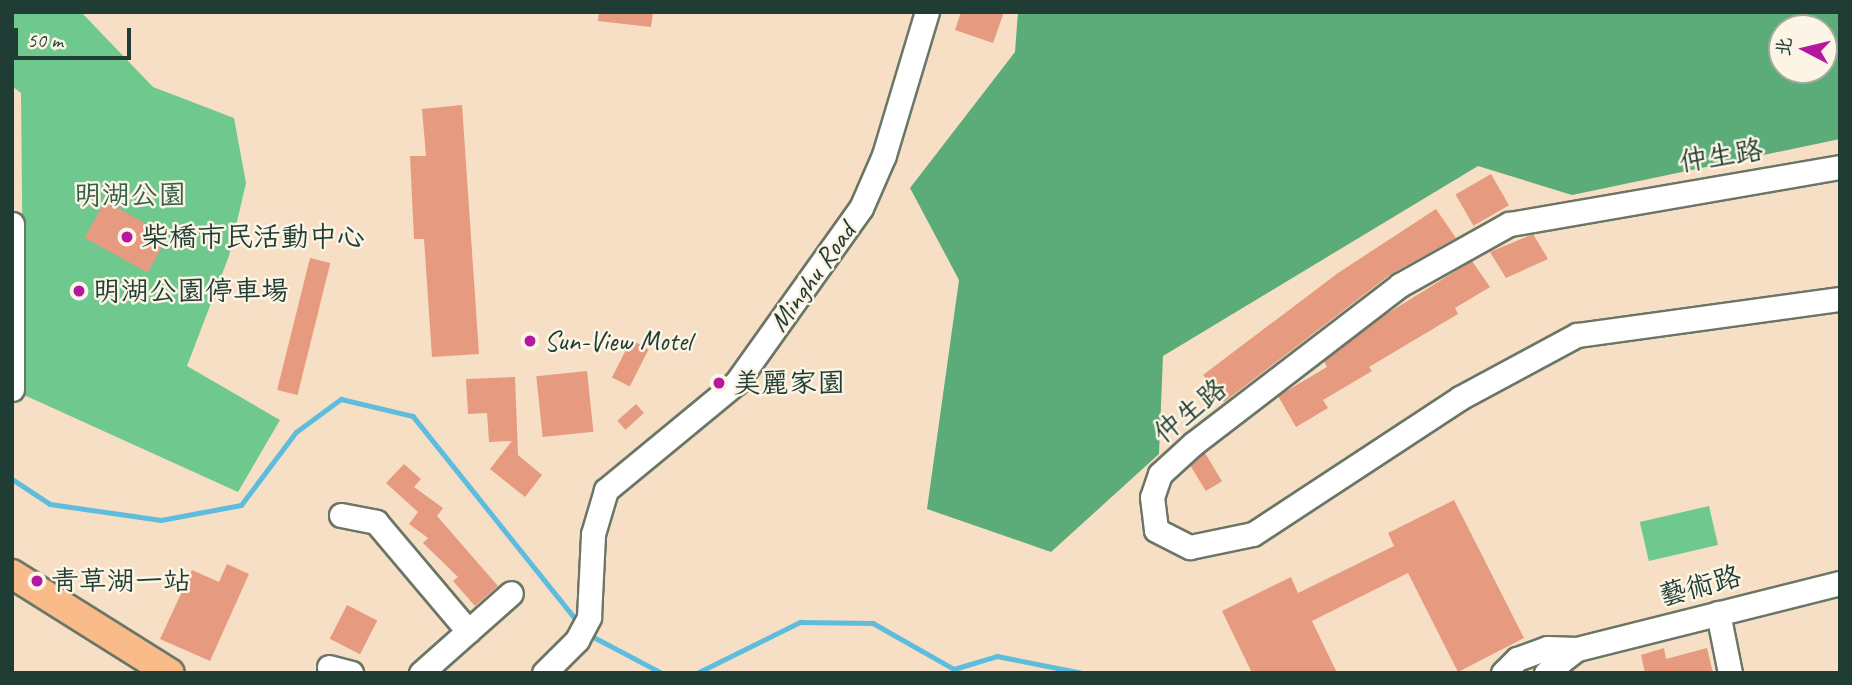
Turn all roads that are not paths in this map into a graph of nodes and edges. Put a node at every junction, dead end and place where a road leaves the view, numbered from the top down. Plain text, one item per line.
1 (927, 12) edge
2 (1840, 167) edge
3 (12, 224) edge
4 (1840, 299) edge
5 (12, 389) edge
6 (341, 515) dead end
7 (12, 574) edge
8 (1840, 583) edge
9 (511, 593) dead end
10 (1718, 613) junction
11 (468, 631) junction
12 (1577, 649) junction
13 (170, 673) edge
14 (421, 673) edge
15 (544, 673) edge
16 (1503, 673) edge
17 (1546, 673) edge
18 (1584, 673) edge
19 (1730, 673) edge

1 - 15 street, Minghu Road
2 - 4 street, 仲生路
3 - 5 street
6 - 11 street
7 - 13 main road
8 - 10 street, 藝術路
9 - 11 street
10 - 12 street, 藝術路
10 - 19 street
11 - 14 street
12 - 16 street, 藝術路
12 - 17 street, 藝術路
12 - 18 street

